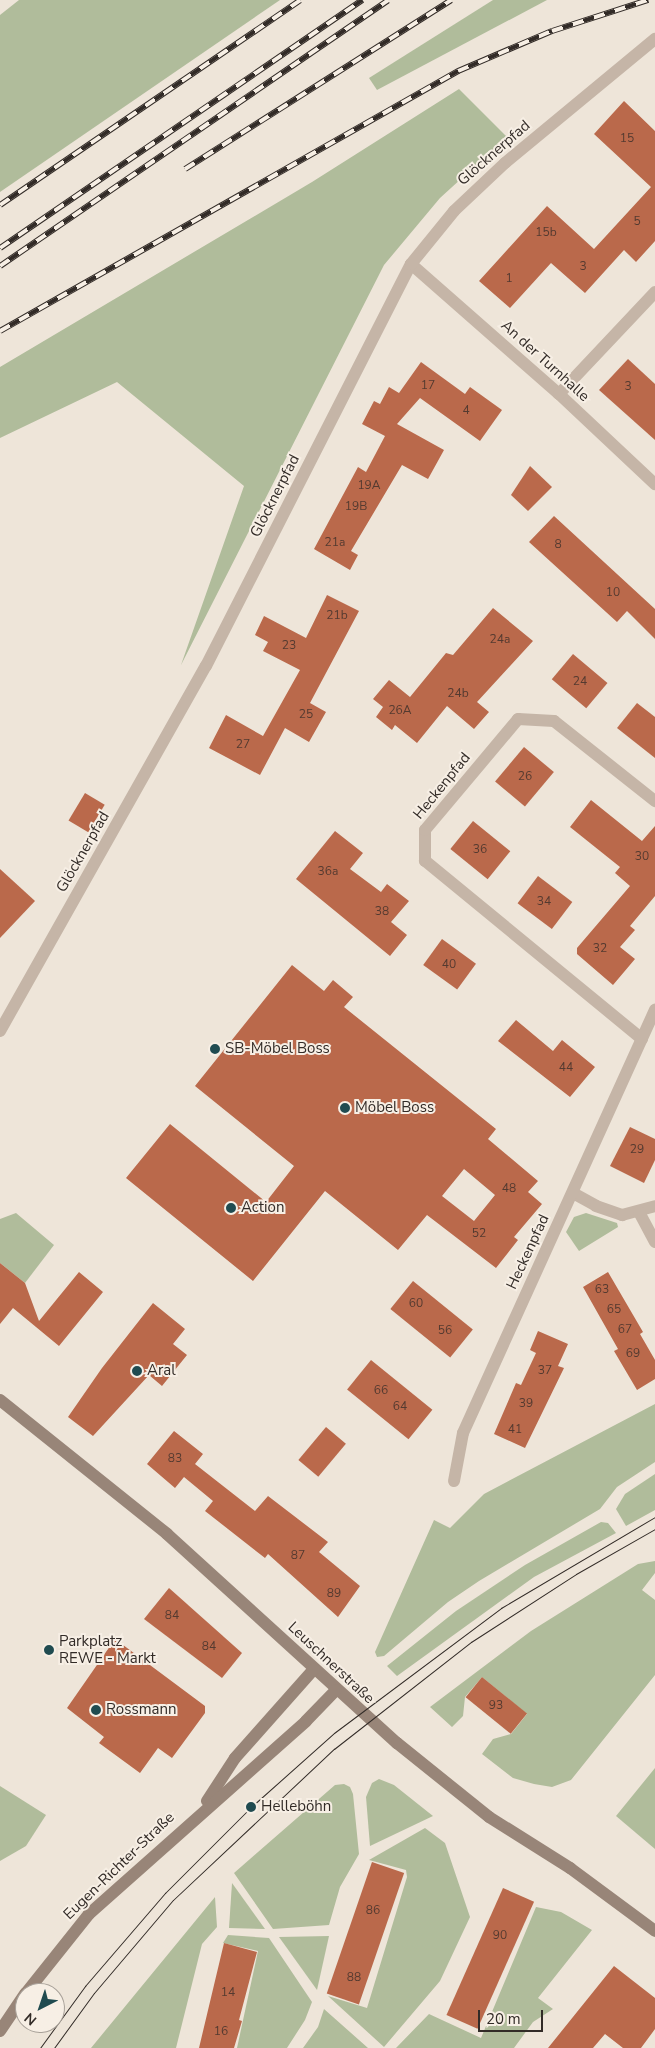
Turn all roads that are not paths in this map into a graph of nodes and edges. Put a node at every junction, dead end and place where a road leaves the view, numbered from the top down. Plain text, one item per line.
1 (655, 39) edge
2 (411, 264) junction
3 (655, 292) edge
4 (559, 394) junction
5 (655, 484) edge
6 (655, 801) edge
7 (655, 1009) edge
8 (0, 1031) edge
9 (642, 1039) junction
10 (573, 1193) junction
11 (655, 1206) edge
12 (639, 1212) junction
13 (655, 1242) edge
14 (0, 1400) edge
15 (454, 1481) dead end
16 (314, 1669) junction
17 (336, 1690) junction
18 (201, 1812) junction
19 (655, 1931) edge
20 (34, 1983) edge
21 (15, 2009) edge
22 (0, 2031) edge

1 - 2 street, Glöcknerpfad
2 - 4 street, An der Turnhalle
2 - 8 street, Glöcknerpfad
3 - 4 street
4 - 5 street, An der Turnhalle
6 - 9 street, Heckenpfad
7 - 9 street, Heckenpfad
9 - 10 street, Heckenpfad
10 - 12 street
10 - 15 street, Heckenpfad
11 - 12 street
12 - 13 street
14 - 16 main road, Leuschnerstraße
16 - 17 main road, Leuschnerstraße
16 - 18 main road, Eugen-Richter-Straße
17 - 18 main road, Eugen-Richter-Straße
17 - 19 main road, Leuschnerstraße
18 - 20 main road, Eugen-Richter-Straße
21 - 22 main road, Eugen-Richter-Straße

